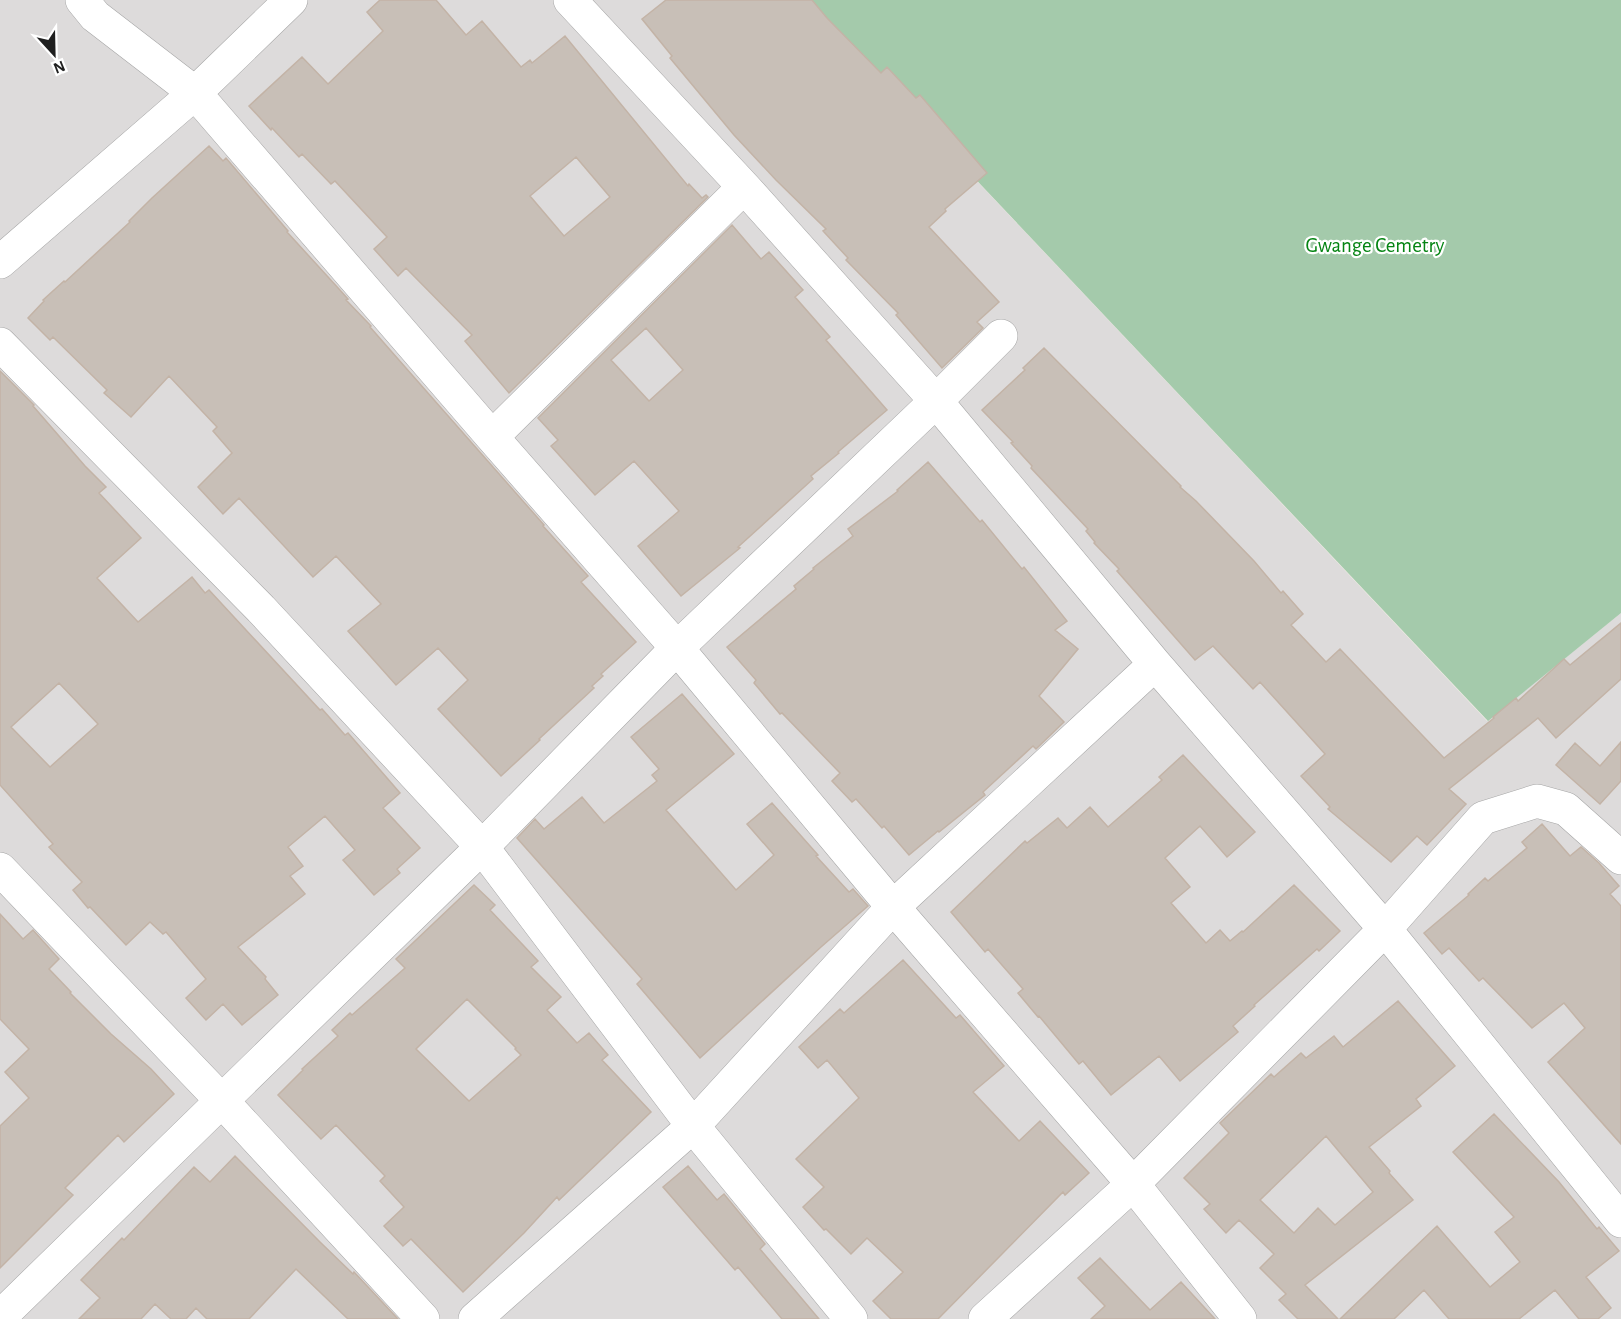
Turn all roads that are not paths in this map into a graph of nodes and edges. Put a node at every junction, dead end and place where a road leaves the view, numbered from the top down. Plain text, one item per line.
1 (82, 0) edge
2 (291, 0) edge
3 (570, 0) edge
4 (195, 93) junction
5 (744, 187) junction
6 (0, 262) edge
7 (1000, 336) dead end
8 (0, 344) edge
9 (936, 401) junction
10 (492, 438) junction
11 (677, 648) junction
12 (1155, 664) junction
13 (482, 847) junction
14 (1621, 858) edge
15 (0, 869) edge
16 (893, 907) junction
17 (1385, 929) junction
18 (222, 1101) junction
19 (693, 1126) junction
20 (1132, 1184) junction
21 (1621, 1221) edge
22 (0, 1317) edge
23 (423, 1319) edge
24 (476, 1319) edge
25 (850, 1319) edge
26 (985, 1319) edge
27 (1240, 1319) edge

1 - 4 street
2 - 4 street
3 - 5 street
4 - 6 street
4 - 10 street
5 - 9 street
5 - 10 street
7 - 9 street
8 - 13 street
9 - 11 street
9 - 12 street
10 - 11 street
11 - 13 street
11 - 16 street
12 - 16 street
12 - 17 street
13 - 18 street
13 - 19 street
14 - 17 street
15 - 18 street
16 - 19 street
16 - 20 street
17 - 20 street
17 - 21 street
18 - 22 street
18 - 23 street
19 - 24 street
19 - 25 street
20 - 26 street
20 - 27 street

